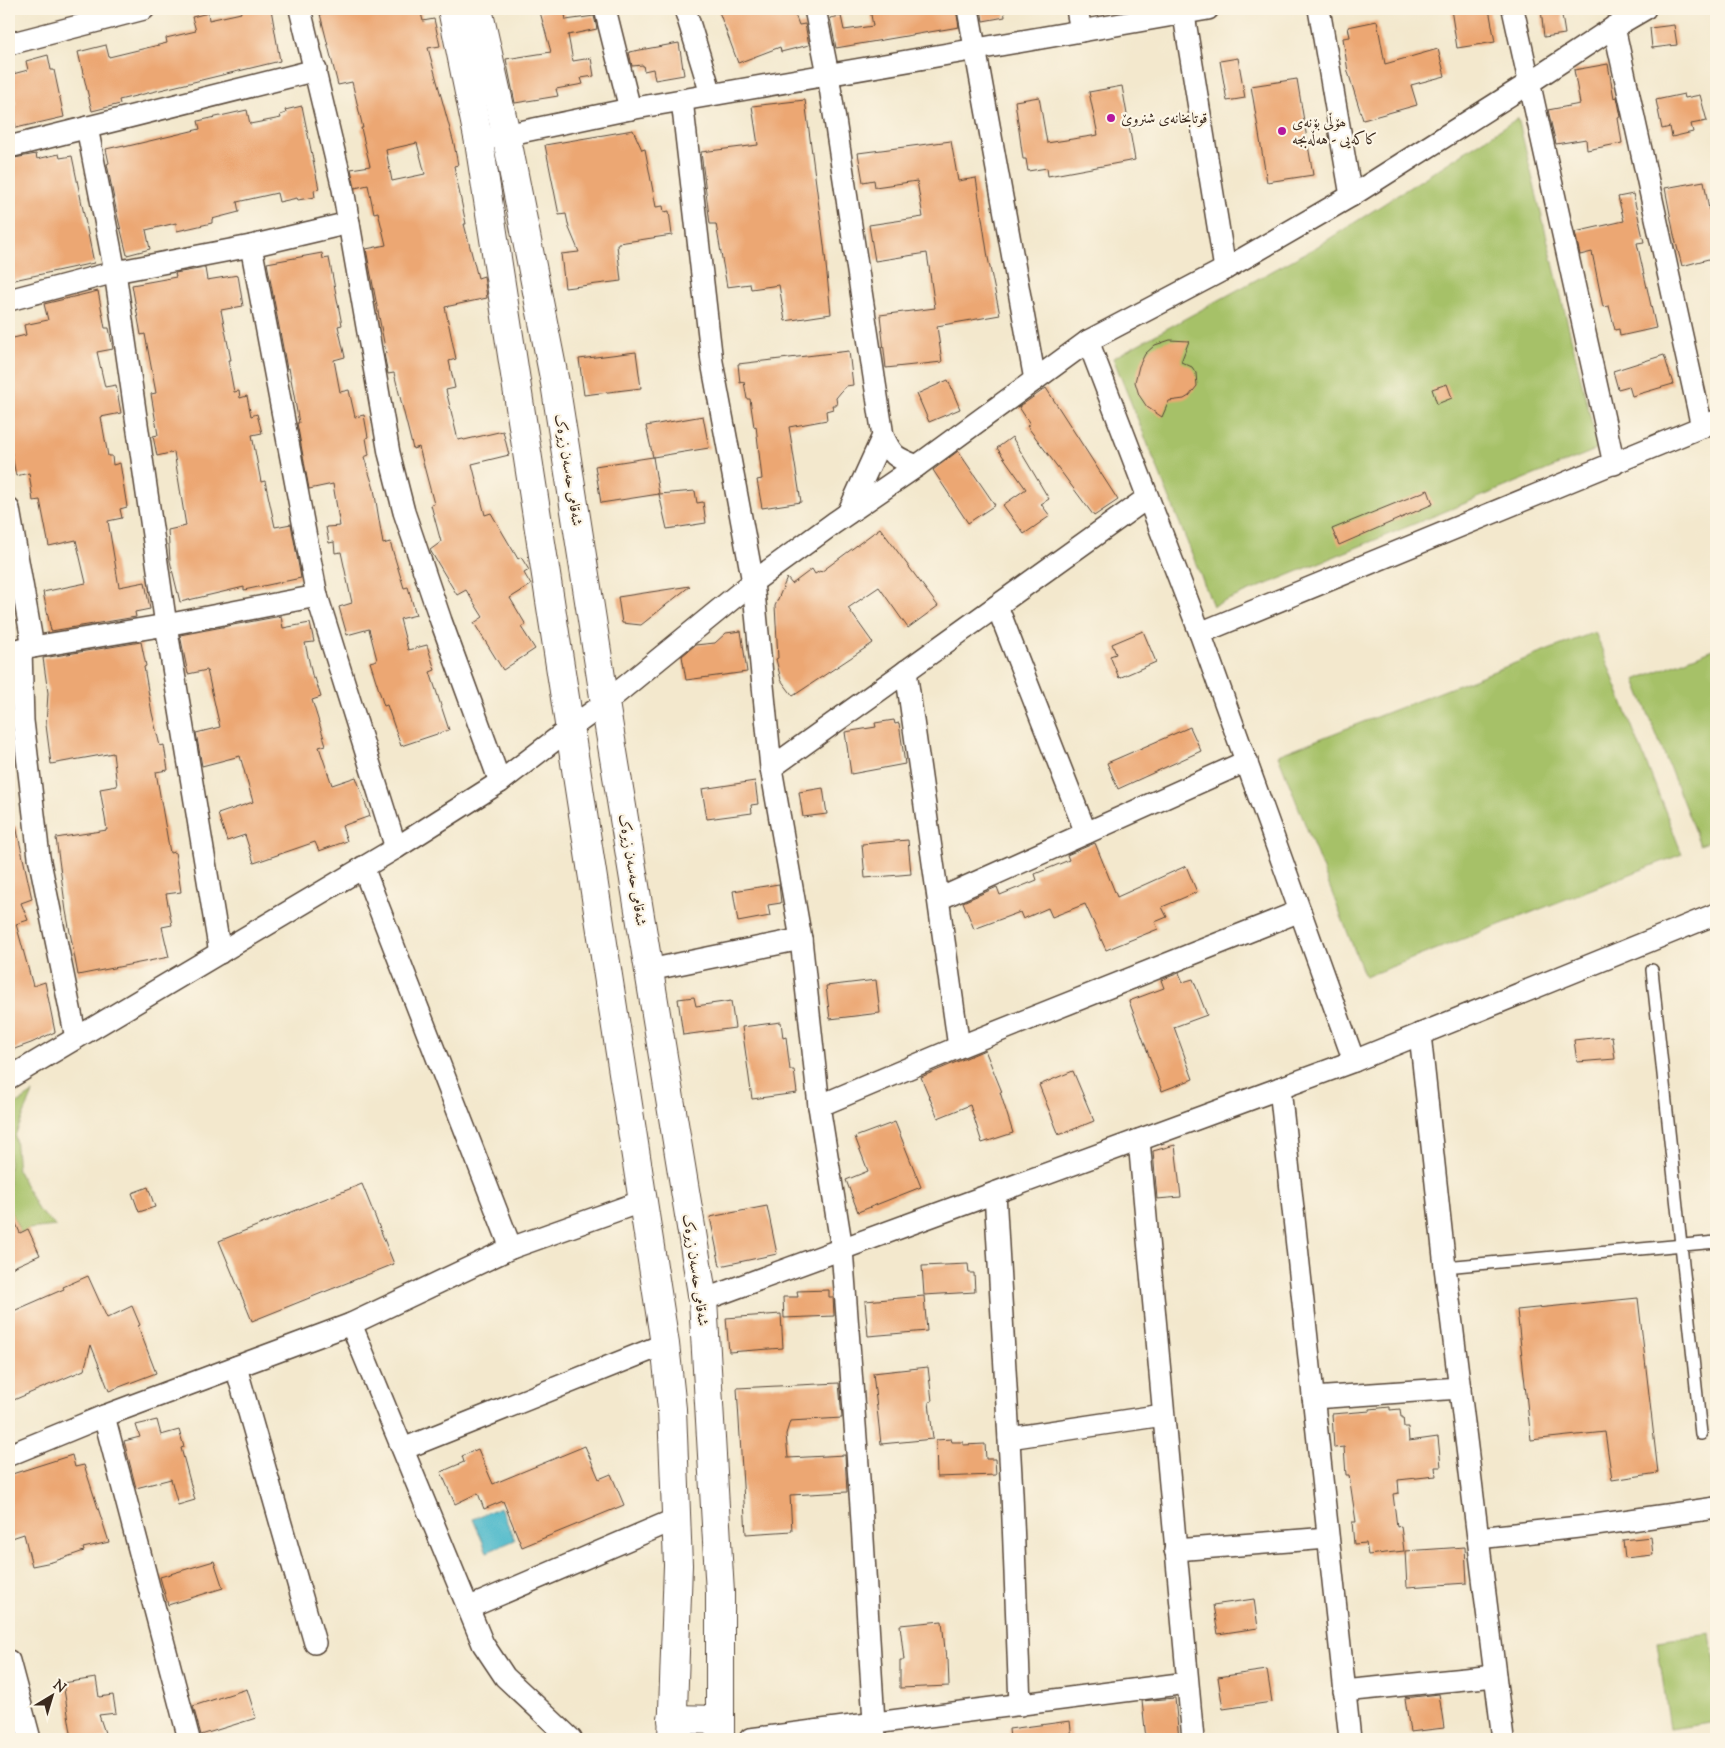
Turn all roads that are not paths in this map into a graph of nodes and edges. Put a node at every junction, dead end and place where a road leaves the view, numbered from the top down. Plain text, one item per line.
1 (142, 9) edge
2 (300, 9) edge
3 (452, 9) edge
4 (478, 9) edge
5 (605, 9) edge
6 (684, 9) edge
7 (814, 9) edge
8 (968, 9) edge
9 (1077, 9) edge
10 (1208, 9) edge
11 (1319, 9) edge
12 (1513, 9) edge
13 (1645, 9) edge
14 (1184, 11) edge
15 (1614, 27) junction
16 (1081, 31) junction
17 (9, 44) edge
18 (976, 48) junction
19 (316, 70) junction
20 (828, 74) junction
21 (1529, 83) junction
22 (712, 94) junction
23 (682, 100) junction
24 (630, 109) junction
25 (87, 127) junction
26 (506, 134) junction
27 (479, 142) junction
28 (9, 147) edge
29 (1351, 196) junction
30 (349, 223) junction
31 (251, 246) junction
32 (1224, 269) junction
33 (115, 272) junction
34 (9, 300) edge
35 (1088, 341) junction
36 (1035, 380) junction
37 (1709, 424) edge
38 (883, 436) junction
39 (1614, 464) junction
40 (917, 466) junction
41 (1147, 498) junction
42 (9, 509) edge
43 (848, 513) junction
44 (753, 582) junction
45 (317, 596) junction
46 (997, 606) junction
47 (166, 626) junction
48 (1200, 634) junction
49 (21, 649) edge
50 (906, 671) junction
51 (605, 703) junction
52 (569, 729) junction
53 (1247, 761) junction
54 (771, 768) junction
55 (500, 782) junction
56 (1086, 833) junction
57 (396, 848) junction
58 (363, 867) junction
59 (939, 899) junction
60 (1300, 911) junction
61 (1716, 914) edge
62 (801, 939) junction
63 (220, 953) junction
64 (649, 970) junction
65 (1652, 970) dead end
66 (1420, 1034) junction
67 (76, 1038) junction
68 (959, 1047) junction
69 (1354, 1061) junction
70 (9, 1078) edge
71 (1280, 1088) junction
72 (820, 1106) junction
73 (1139, 1140) junction
74 (995, 1192) junction
75 (644, 1201) junction
76 (1716, 1242) edge
77 (1680, 1245) junction
78 (511, 1248) junction
79 (842, 1249) junction
80 (1445, 1267) junction
81 (703, 1300) junction
82 (351, 1324) junction
83 (665, 1344) junction
84 (236, 1367) junction
85 (1460, 1388) junction
86 (1313, 1398) junction
87 (1163, 1415) junction
88 (104, 1416) junction
89 (1701, 1434) dead end
90 (1009, 1438) junction
91 (402, 1448) junction
92 (9, 1455) edge
93 (1716, 1508) edge
94 (676, 1519) junction
95 (1328, 1538) junction
96 (1478, 1538) junction
97 (1175, 1550) junction
98 (468, 1608) junction
99 (315, 1643) dead end
100 (9, 1661) edge
101 (1495, 1676) junction
102 (1187, 1683) junction
103 (1344, 1691) junction
104 (1020, 1705) junction
105 (672, 1729) edge
106 (720, 1730) edge
107 (874, 1731) edge
108 (30, 1739) edge
109 (189, 1739) edge
110 (571, 1739) edge
111 (750, 1739) edge
112 (1193, 1739) edge
113 (1350, 1739) edge
114 (1503, 1739) edge

1 - 17 street
2 - 19 street
3 - 27 main road
4 - 26 main road, شەقامی حەسەن زیرەک
5 - 24 street
6 - 22 street
7 - 20 street
8 - 18 street
9 - 16 street
10 - 14 street
11 - 29 street
12 - 21 street
13 - 15 street
14 - 16 street
14 - 32 street
15 - 21 street
15 - 37 street
16 - 18 street
18 - 20 street
18 - 36 street
19 - 25 street
19 - 30 street
20 - 22 street
20 - 38 street
21 - 29 street
21 - 39 street
22 - 23 street
23 - 24 street
23 - 44 street
24 - 26 street
25 - 28 street
25 - 33 street
26 - 27 street
26 - 51 main road, شەقامی حەسەن زیرەک
27 - 52 main road
29 - 32 street
30 - 31 street
30 - 55 street
31 - 33 street
31 - 45 street
32 - 35 street
33 - 34 street
33 - 47 street
35 - 36 street
35 - 41 street
36 - 40 street
37 - 39 street
38 - 40 street
38 - 43 street
39 - 48 street
40 - 43 street
41 - 46 street
41 - 48 street
42 - 49 street
43 - 44 street
44 - 51 street
44 - 54 street
45 - 47 street
45 - 57 street
46 - 50 street
46 - 56 street
47 - 49 street
47 - 63 street
48 - 53 street
49 - 67 street
50 - 54 street
50 - 59 street
51 - 52 street
51 - 64 main road, شەقامی حەسەن زیرەک
52 - 55 street
52 - 75 main road
53 - 56 street
53 - 60 street
54 - 62 street
55 - 57 street
56 - 59 street
57 - 58 street
58 - 63 street
58 - 78 street
59 - 68 street
60 - 68 street
60 - 69 street
61 - 66 street
62 - 64 street
62 - 72 street
63 - 67 street
64 - 81 main road, شەقامی حەسەن زیرەک
65 - 77 lane
66 - 69 street
66 - 80 street
67 - 70 street
68 - 72 street
69 - 71 street
71 - 73 street
71 - 86 street
72 - 79 street
73 - 74 street
73 - 87 street
74 - 79 street
74 - 90 street
75 - 78 street
75 - 83 main road
76 - 77 lane
77 - 80 lane
77 - 89 lane
78 - 82 street
79 - 81 street
79 - 107 street
80 - 85 street
81 - 106 main road, شەقامی حەسەن زیرەک
82 - 84 street
82 - 91 street
83 - 91 street
83 - 94 main road
84 - 88 street
84 - 99 street
85 - 86 street
85 - 96 street
86 - 95 street
87 - 90 street
87 - 97 street
88 - 92 street
88 - 109 street
90 - 104 street
91 - 98 street
93 - 96 street
94 - 98 street
94 - 105 main road
95 - 97 street
95 - 103 street
96 - 101 street
97 - 102 street
98 - 110 street
100 - 108 street
101 - 103 street
101 - 114 street
102 - 104 street
102 - 112 street
103 - 113 street
104 - 107 street
105 - 106 main road
107 - 111 street

